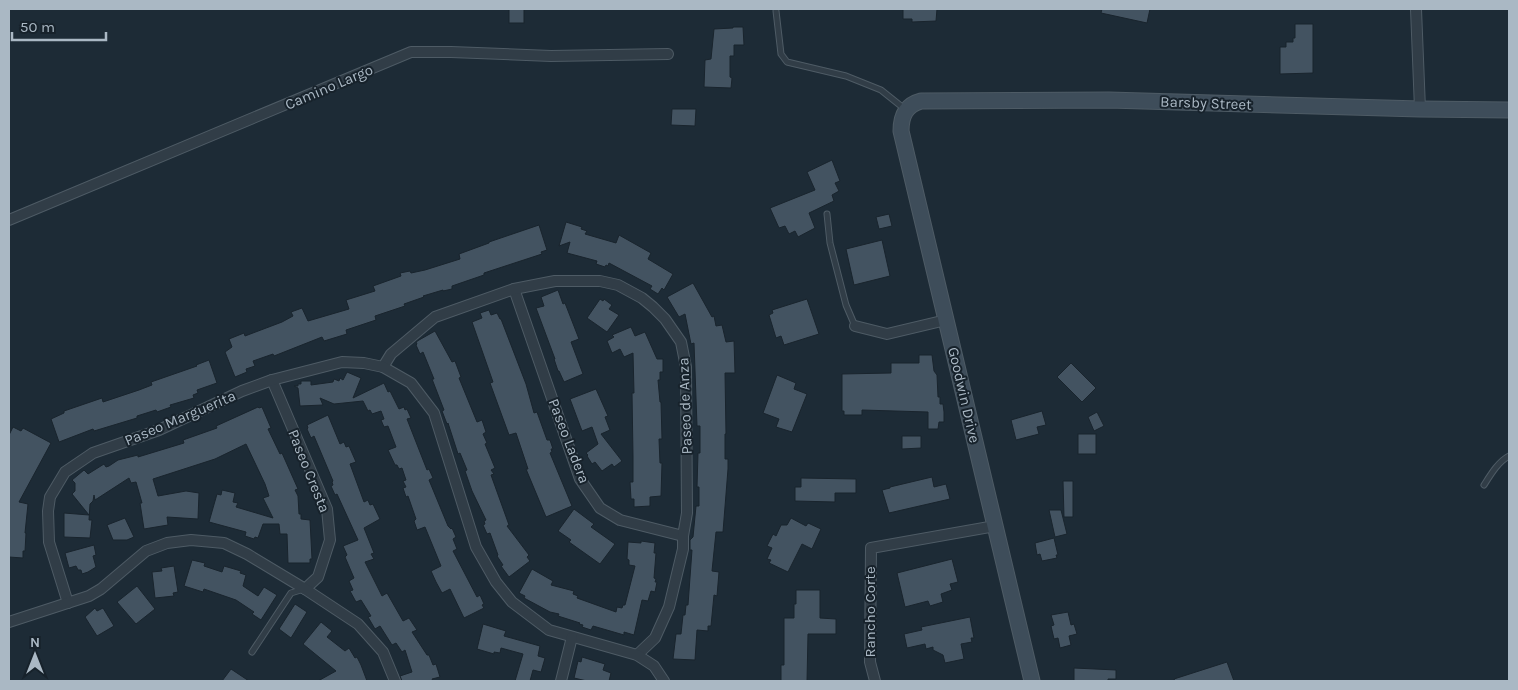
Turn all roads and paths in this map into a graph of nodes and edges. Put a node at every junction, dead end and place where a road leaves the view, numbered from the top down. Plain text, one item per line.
1 (1416, 9) edge
2 (776, 11) dead end
3 (668, 54) dead end
4 (1420, 109) junction
5 (906, 110) junction
6 (1509, 110) edge
7 (827, 214) dead end
8 (9, 220) edge
9 (514, 288) junction
10 (946, 320) junction
11 (855, 326) joint
12 (384, 367) junction
13 (272, 380) junction
14 (1509, 456) edge
15 (1484, 485) dead end
16 (995, 526) junction
17 (683, 536) junction
18 (305, 589) junction
19 (68, 603) junction
20 (9, 622) edge
21 (572, 637) junction
22 (252, 652) dead end
23 (637, 655) junction
24 (395, 681) edge
25 (561, 681) edge
26 (664, 681) edge
27 (875, 681) edge
28 (1032, 681) edge

1 - 4 street
2 - 5 lane
3 - 8 street, Camino Largo
4 - 5 street, Barsby Street
4 - 6 street, Barsby Street
5 - 10 street, Goodwin Drive
7 - 11 lane
9 - 12 street, Paseo de Anza
9 - 17 street, Paseo Ladera
9 - 17 street, Paseo de Anza
10 - 11 street
10 - 16 street, Goodwin Drive
12 - 13 street, Paseo Marguerita
12 - 21 street, Paseo Marguerita
13 - 18 street, Paseo Cresta
13 - 19 street, Paseo Marguerita
14 - 15 lane
16 - 27 street, Rancho Corte
16 - 28 street, Goodwin Drive
17 - 23 street, Paseo de Anza
18 - 19 street
18 - 22 lane
18 - 24 street
19 - 20 street
21 - 23 street, Paseo Marguerita
21 - 25 street
23 - 26 street, Paseo Marguerita

